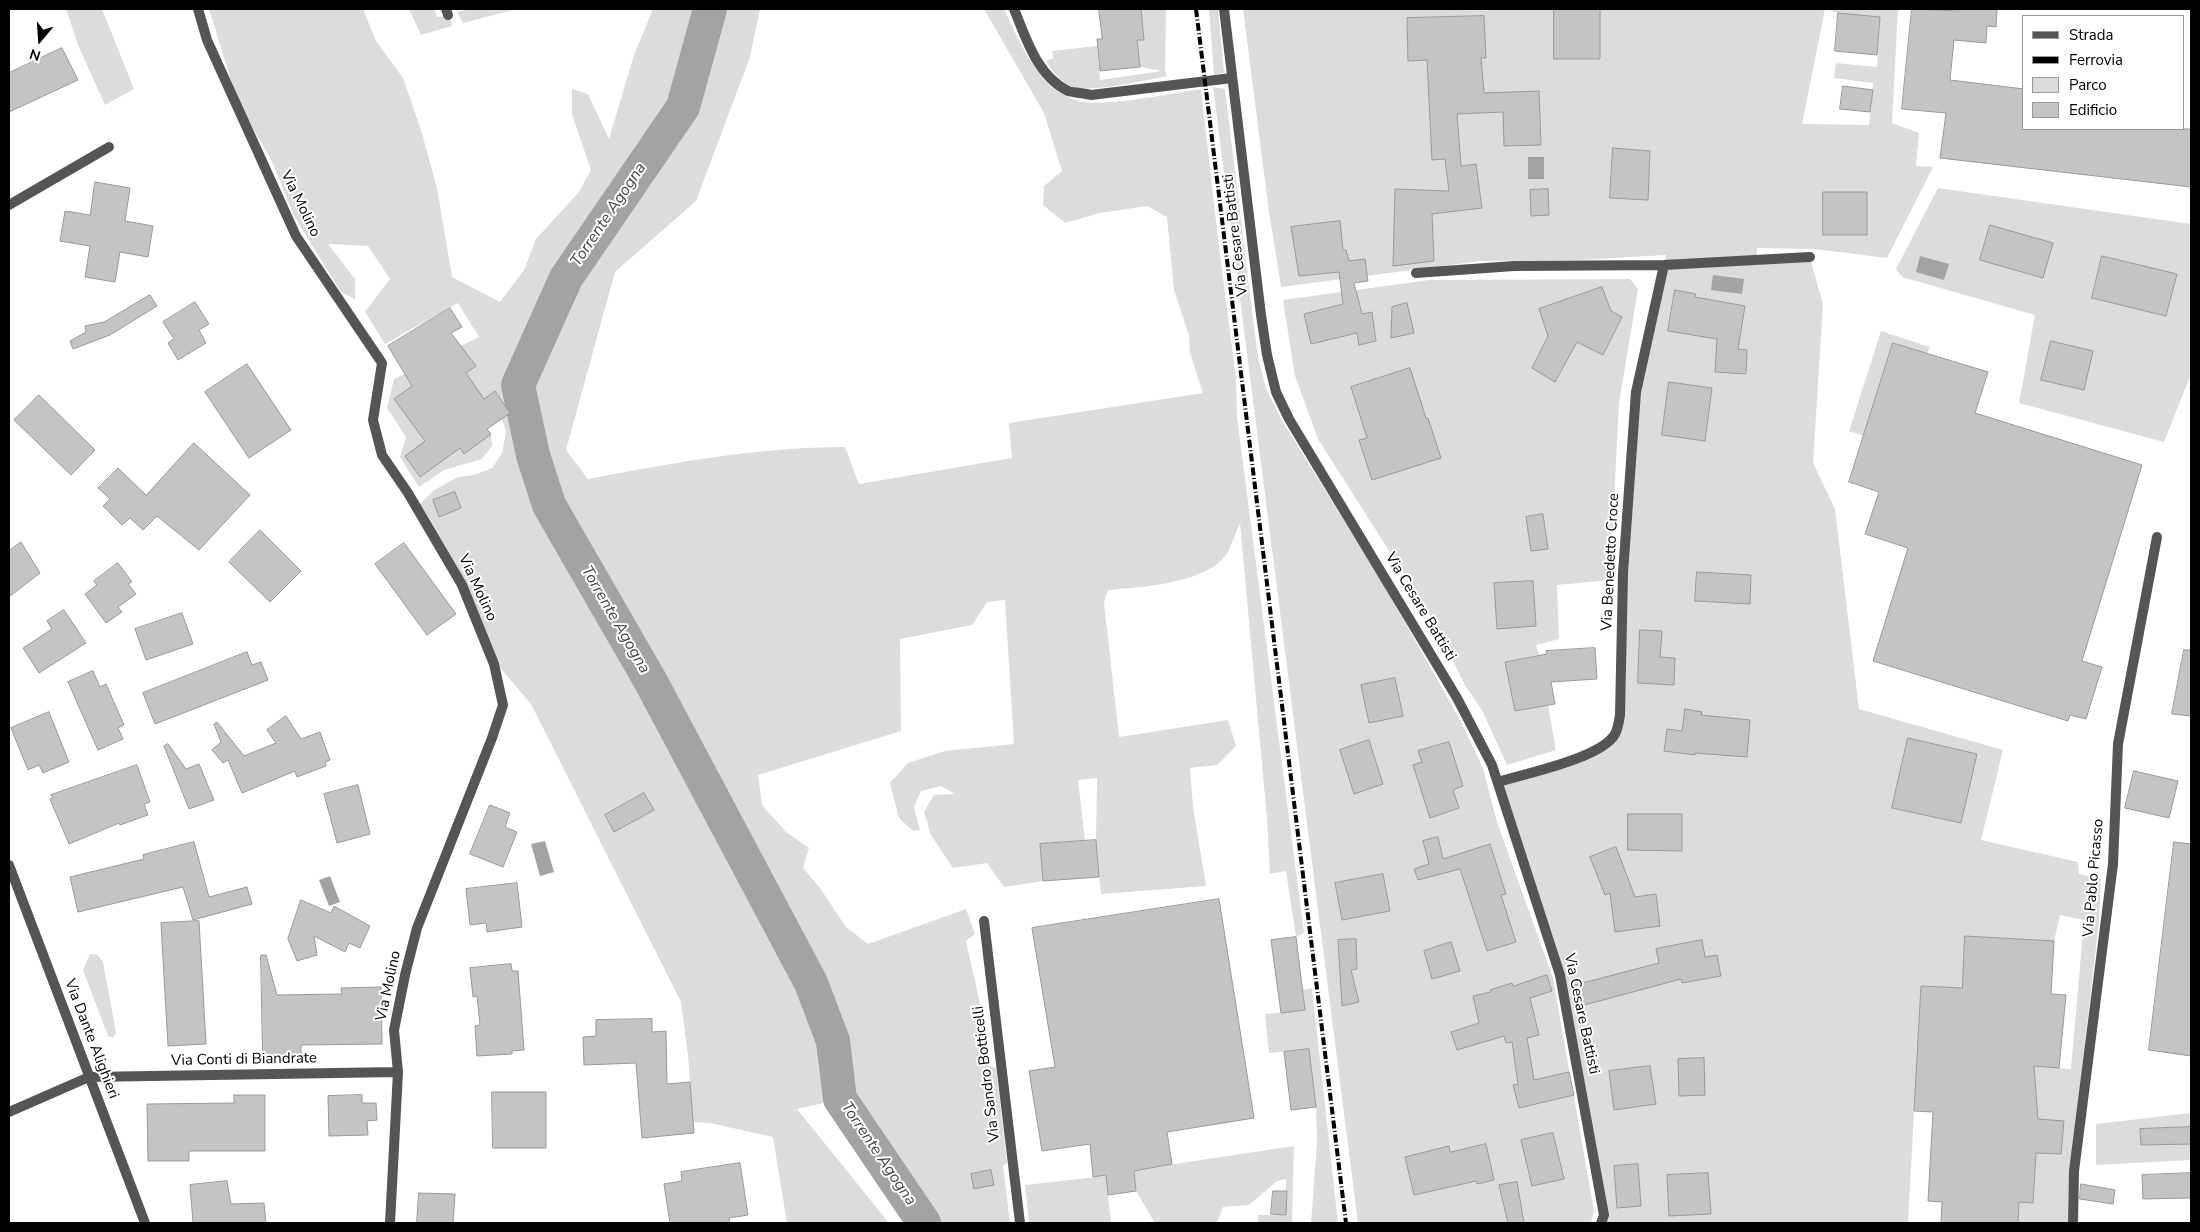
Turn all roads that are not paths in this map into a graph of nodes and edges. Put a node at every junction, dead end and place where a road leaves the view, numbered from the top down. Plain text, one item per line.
1 (198, 9) edge
2 (1014, 9) edge
3 (1224, 9) edge
4 (1232, 78) junction
5 (109, 146) dead end
6 (9, 205) edge
7 (1810, 257) dead end
8 (1664, 265) junction
9 (1416, 272) dead end
10 (2157, 537) dead end
11 (1498, 782) junction
12 (9, 865) edge
13 (984, 921) dead end
14 (398, 1072) junction
15 (90, 1077) junction
16 (9, 1112) edge
17 (145, 1223) edge
18 (390, 1223) edge
19 (1020, 1223) edge
20 (1601, 1223) edge
21 (2073, 1223) edge

1 - 14 street, Via Molino
2 - 4 street
3 - 4 street, Via Cesare Battisti
4 - 11 street, Via Cesare Battisti
5 - 6 street
7 - 8 street
8 - 9 street
8 - 11 street, Via Benedetto Croce
10 - 21 street, Via Pablo Picasso
11 - 20 street, Via Cesare Battisti
12 - 15 street, Via Dante Alighieri
13 - 19 street, Via Sandro Botticelli
14 - 15 street, Via Conti di Biandrate
14 - 18 street, Via Molino
15 - 16 street
15 - 17 street, Via Dante Alighieri

